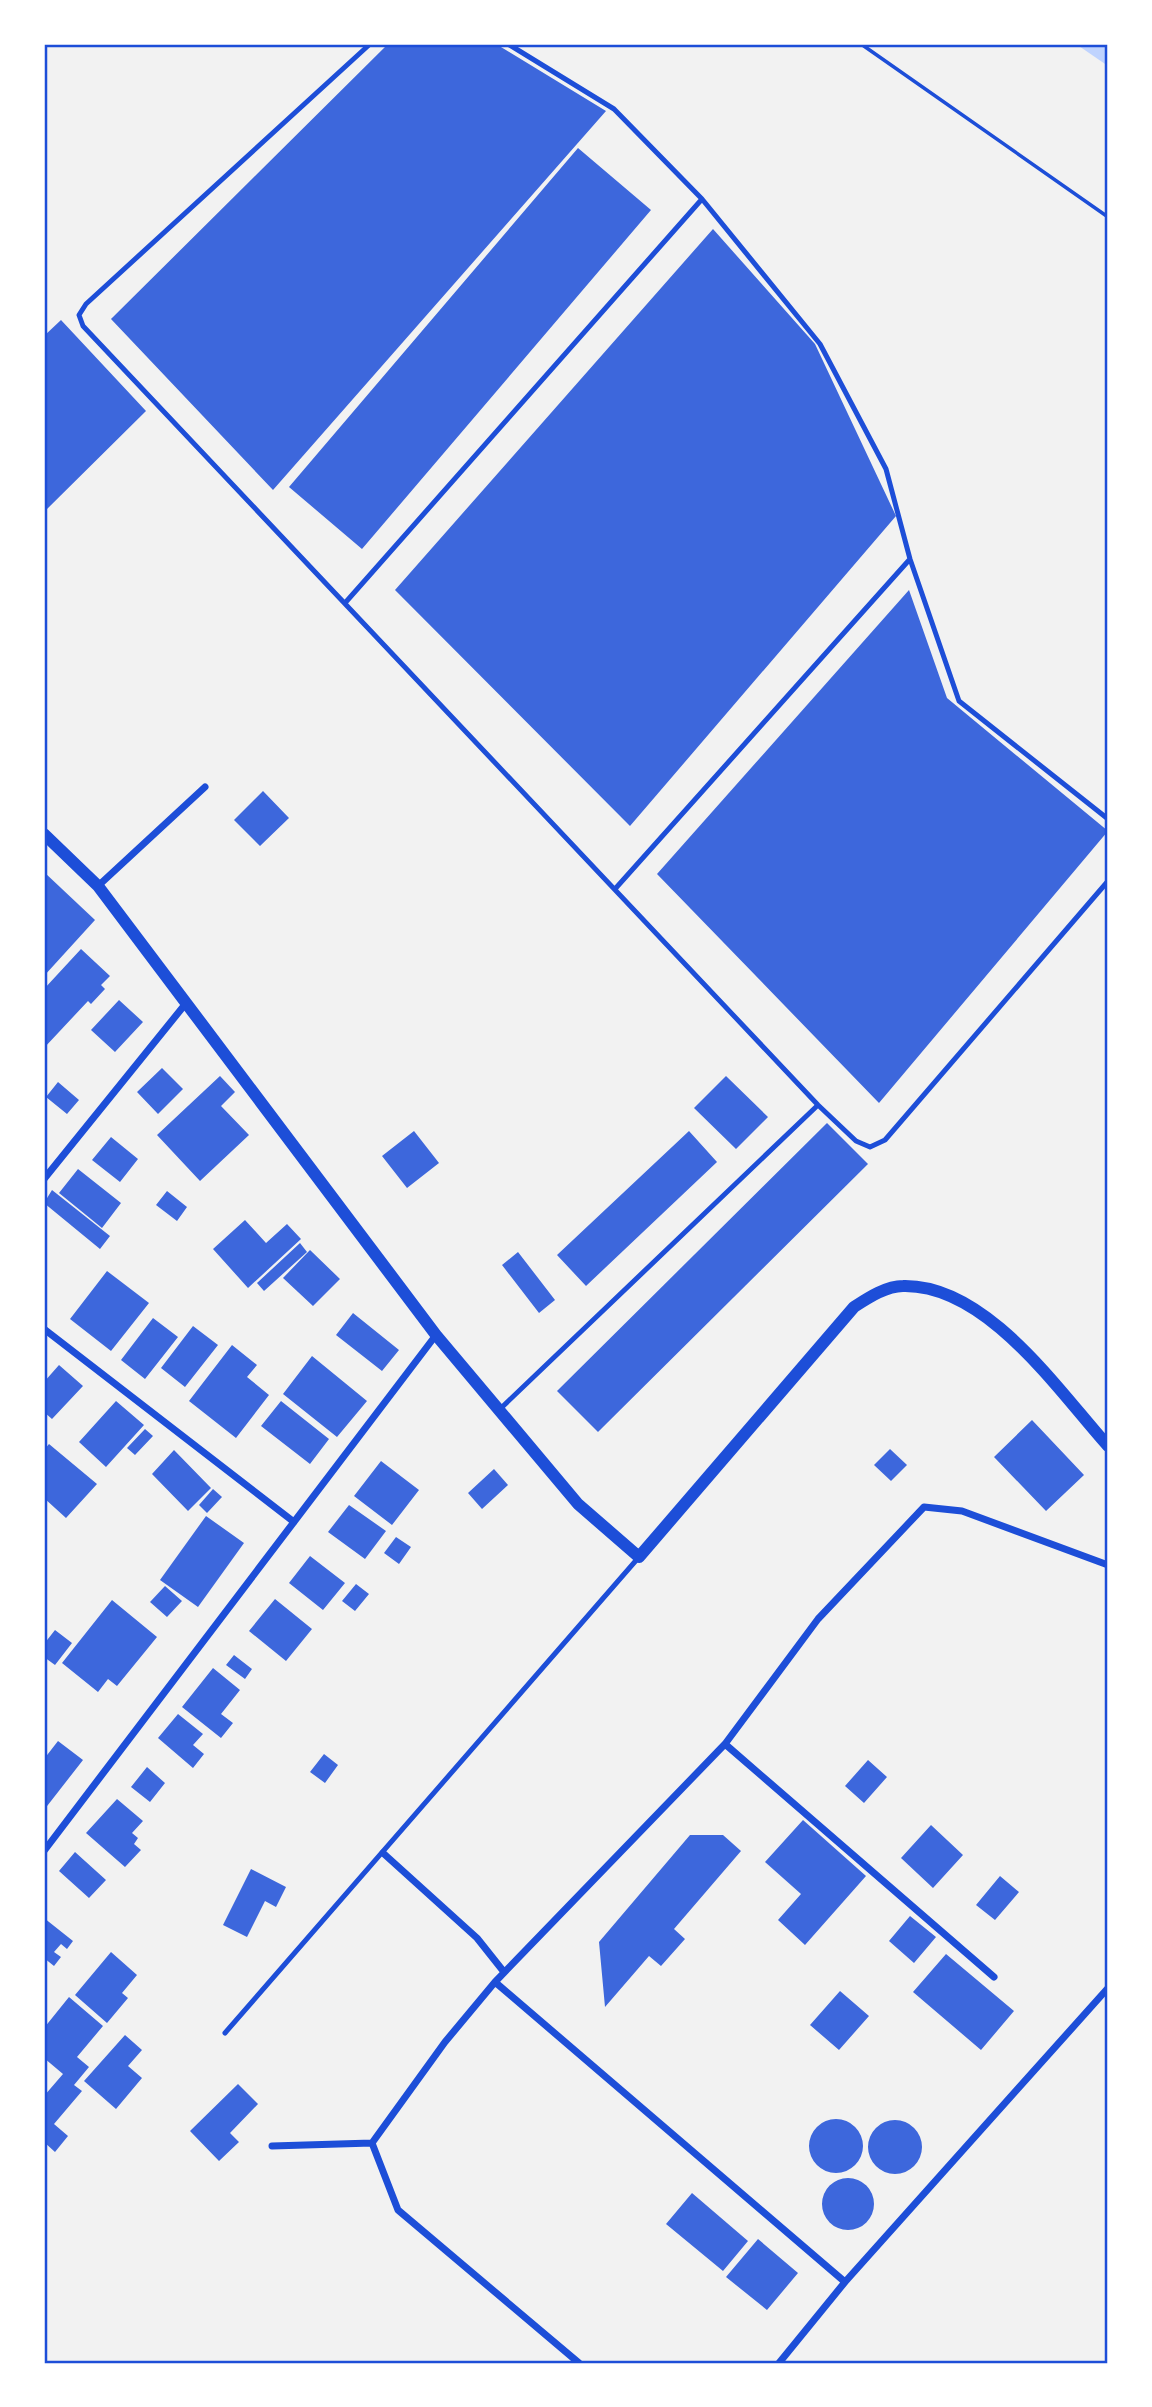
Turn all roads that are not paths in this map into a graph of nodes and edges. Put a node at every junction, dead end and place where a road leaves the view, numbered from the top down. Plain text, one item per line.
1 (370, 44) edge
2 (508, 44) edge
3 (702, 199) junction
4 (911, 559) junction
5 (345, 603) junction
6 (205, 787) dead end
7 (1108, 819) edge
8 (44, 834) edge
9 (1108, 881) edge
10 (98, 886) junction
11 (615, 889) junction
12 (187, 1002) junction
13 (818, 1105) junction
14 (44, 1179) edge
15 (44, 1329) edge
16 (436, 1335) junction
17 (499, 1410) junction
18 (1108, 1446) edge
19 (293, 1522) junction
20 (639, 1557) junction
21 (1108, 1564) edge
22 (725, 1744) junction
23 (44, 1851) edge
24 (383, 1853) junction
25 (504, 1972) junction
26 (994, 1977) dead end
27 (495, 1982) junction
28 (1108, 1988) edge
29 (225, 2033) dead end
30 (372, 2143) junction
31 (272, 2146) dead end
32 (845, 2282) junction
33 (579, 2363) edge
34 (779, 2363) edge

1 - 5 lane
2 - 3 lane
3 - 4 lane
3 - 5 lane
4 - 7 lane
4 - 11 lane
5 - 11 lane
6 - 10 street
8 - 10 street
9 - 13 lane
10 - 12 street
11 - 13 lane
12 - 14 street
12 - 16 street
13 - 17 lane
15 - 19 street
16 - 17 street
16 - 19 street
17 - 20 street
18 - 20 street
19 - 23 street
20 - 24 lane
21 - 22 street
22 - 25 street
22 - 26 street
24 - 25 street
24 - 29 lane
25 - 27 street
27 - 30 street
27 - 32 street
28 - 32 street
30 - 31 street
30 - 33 street
32 - 34 street

